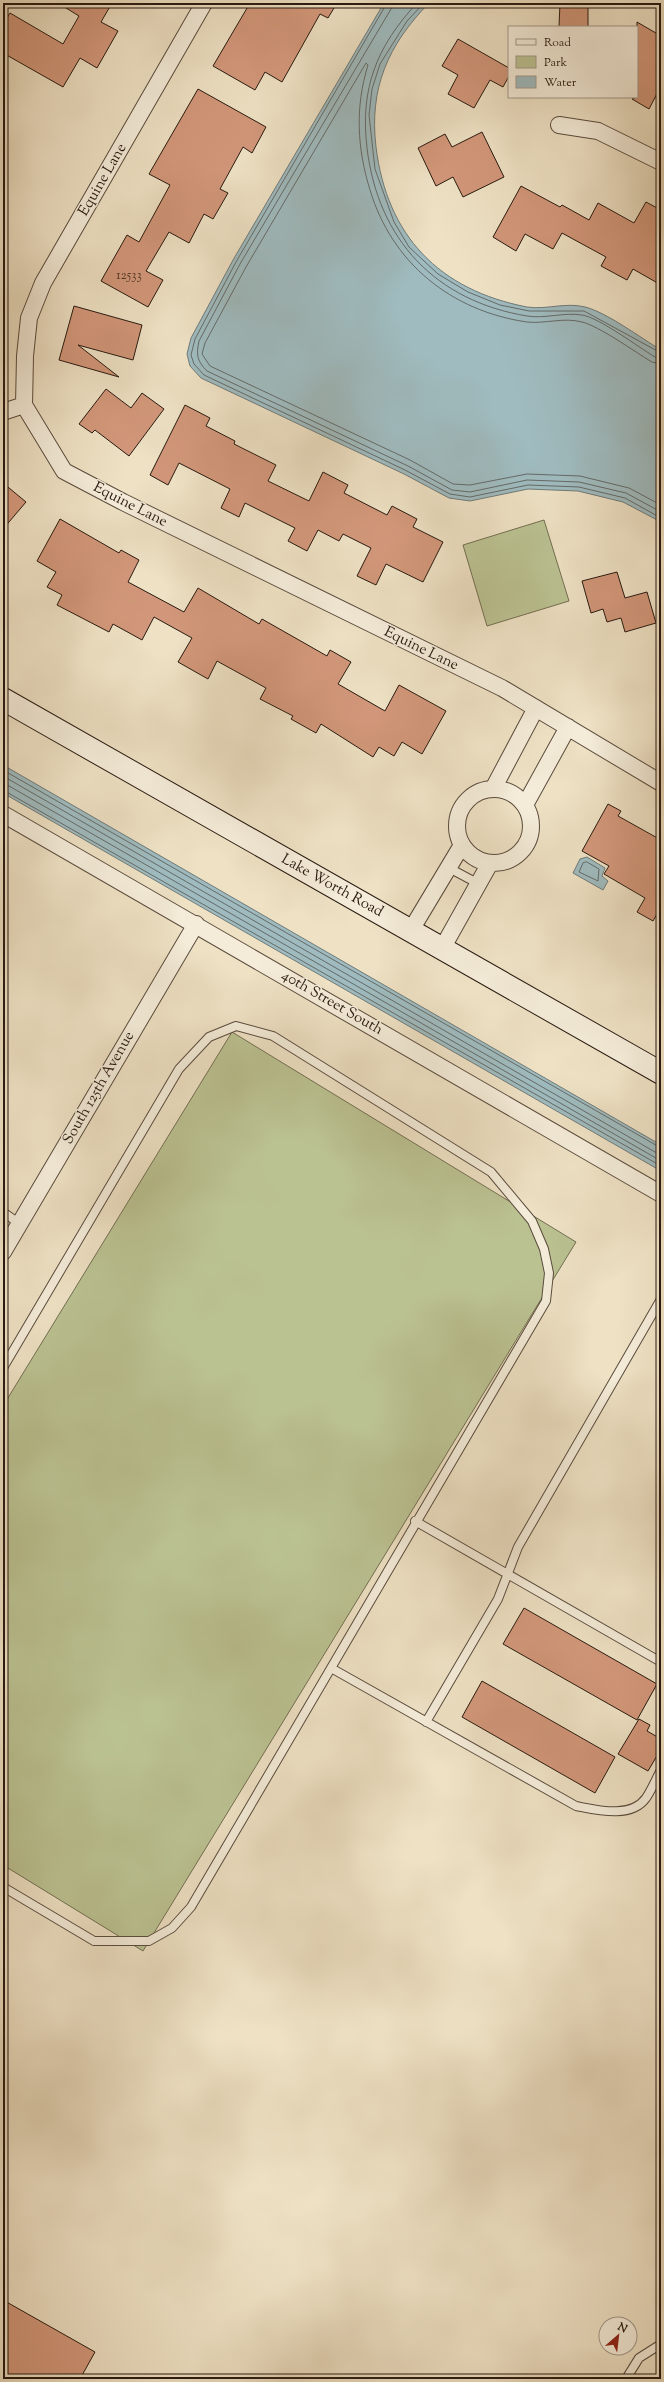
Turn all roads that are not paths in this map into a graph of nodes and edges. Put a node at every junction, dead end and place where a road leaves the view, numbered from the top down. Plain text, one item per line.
1 (204, 3) edge
2 (559, 125) dead end
3 (661, 162) edge
4 (24, 405) junction
5 (3, 412) edge
6 (3, 699) edge
7 (536, 708) junction
8 (568, 727) junction
9 (661, 783) edge
10 (492, 789) junction
11 (525, 806) junction
12 (3, 814) edge
13 (462, 845) junction
14 (490, 863) junction
15 (449, 868) junction
16 (479, 884) junction
17 (196, 924) junction
18 (411, 930) junction
19 (443, 947) junction
20 (661, 1073) edge
21 (661, 1194) edge
22 (3, 1212) edge
23 (20, 1224) junction
24 (3, 1252) edge
25 (661, 1300) edge
26 (3, 1368) edge
27 (415, 1521) junction
28 (508, 1574) junction
29 (661, 1662) edge
30 (331, 1668) junction
31 (426, 1722) junction
32 (661, 1770) edge
33 (3, 1887) edge
34 (661, 2344) edge
35 (626, 2379) edge

1 - 4 street, Equine Lane
2 - 3 street
4 - 5 street
4 - 7 street, Equine Lane
6 - 18 street, Lake Worth Road
7 - 8 street, Equine Lane
7 - 10 street
8 - 9 street, Equine Lane
8 - 11 street
10 - 11 street
10 - 13 street
11 - 14 street
12 - 17 street, 40th Street South
13 - 14 street
13 - 15 street
14 - 16 street
15 - 16 lane
15 - 18 street
16 - 19 street
17 - 21 street, 40th Street South
17 - 23 street, South 125th Avenue
18 - 19 street, Lake Worth Road
19 - 20 street, Lake Worth Road
22 - 23 lane
23 - 24 street, South 125th Avenue
25 - 28 lane
26 - 27 lane
27 - 28 lane
27 - 30 lane
28 - 29 lane
28 - 31 lane
30 - 31 lane
30 - 33 lane
31 - 32 lane
34 - 35 lane

